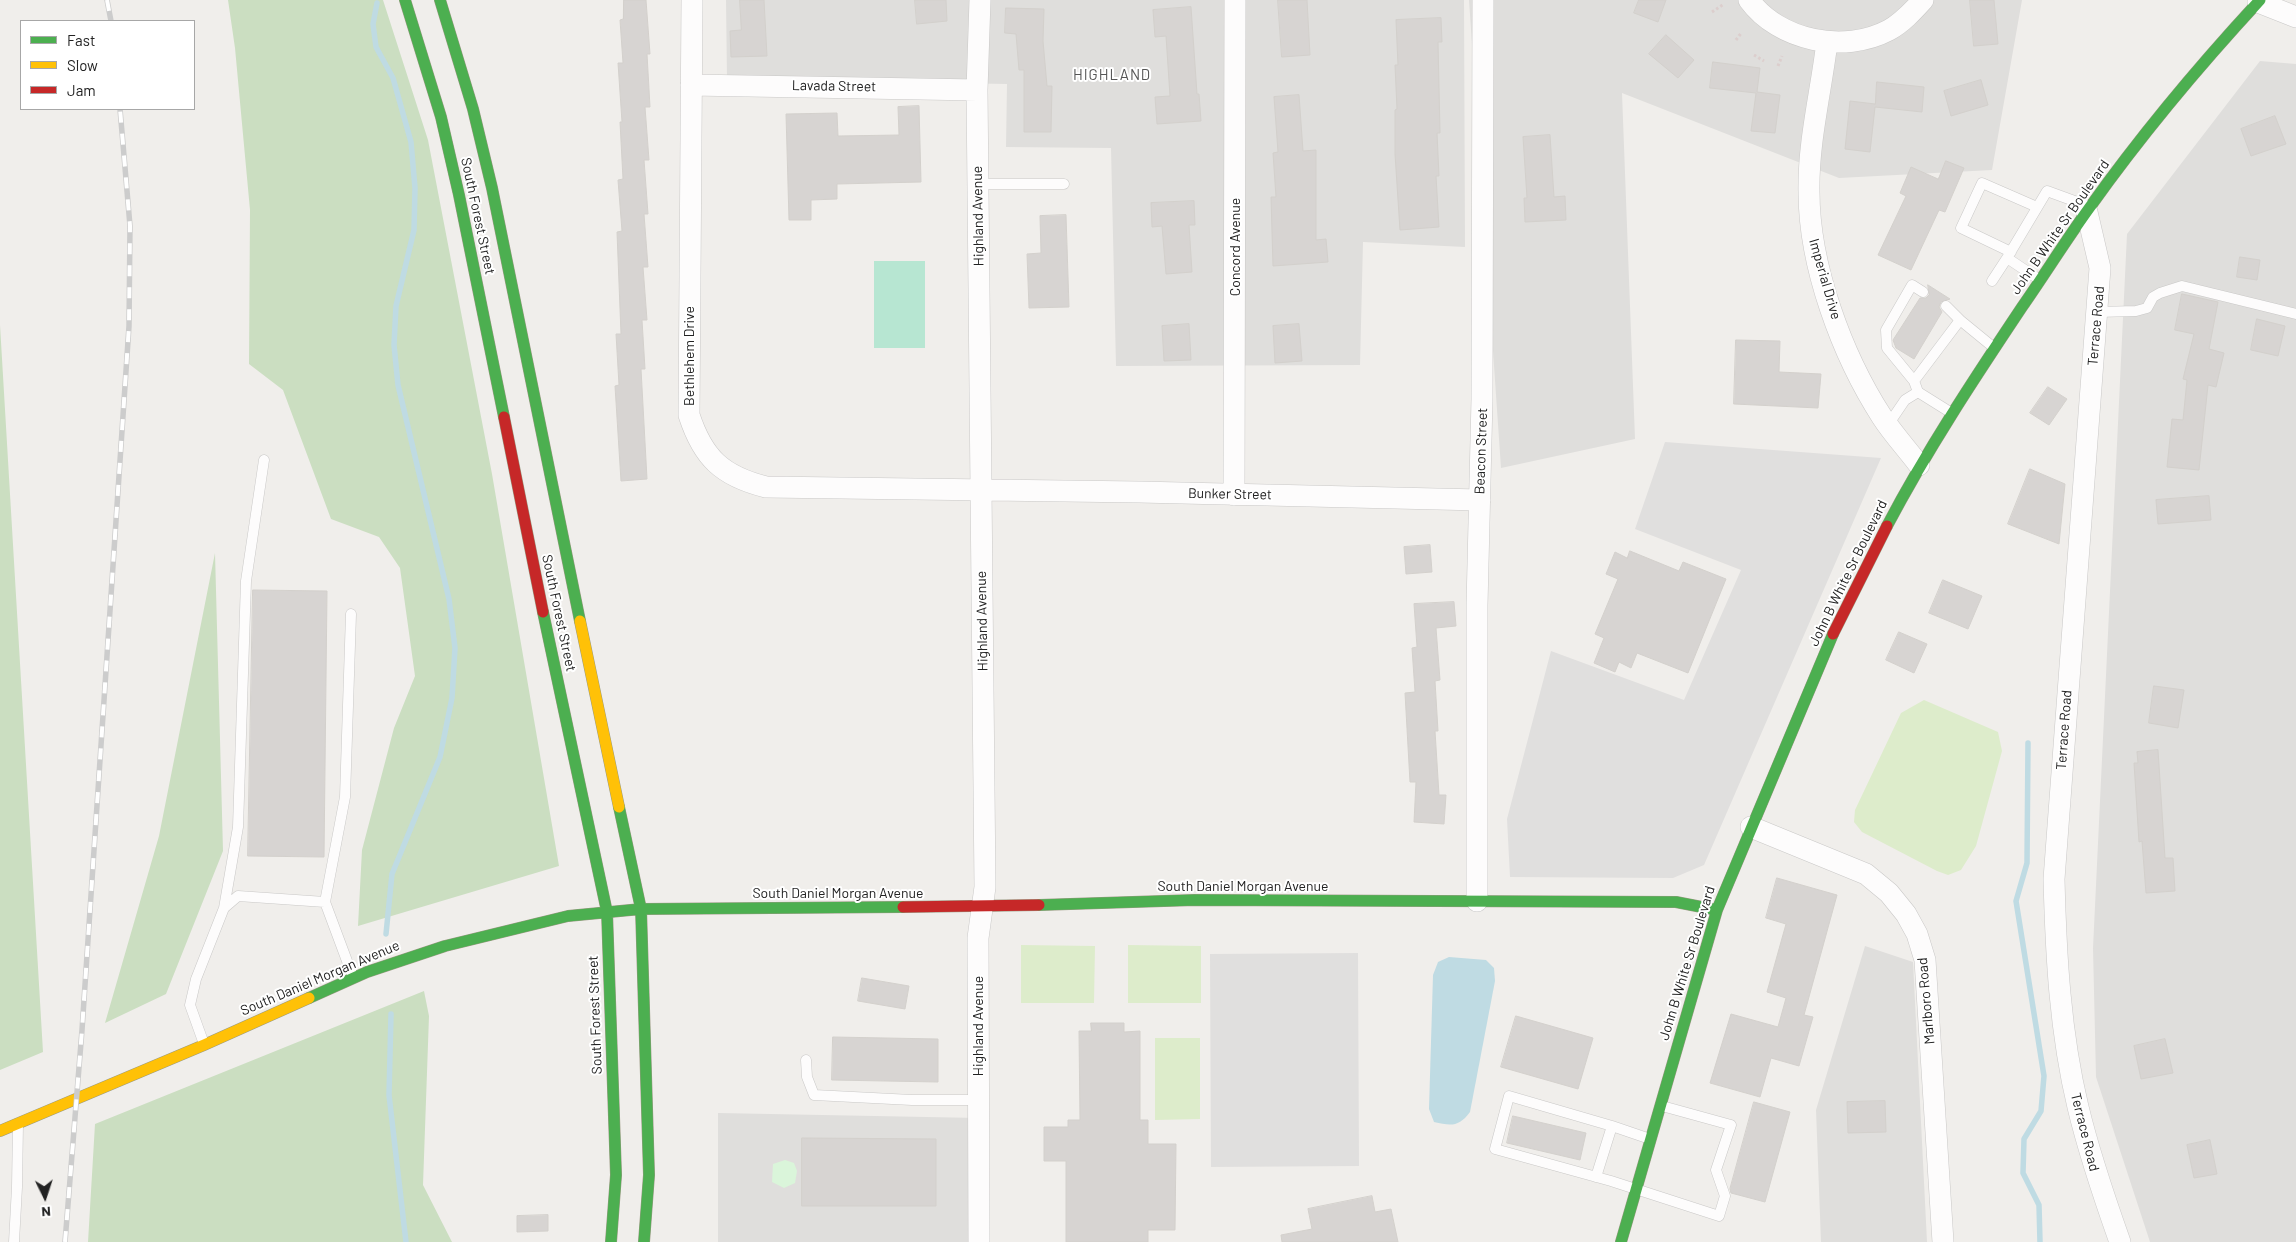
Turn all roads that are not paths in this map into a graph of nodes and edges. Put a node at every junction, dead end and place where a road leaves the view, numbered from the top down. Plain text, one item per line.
1 (404, 0) edge
2 (440, 0) edge
3 (692, 0) edge
4 (980, 0) edge
5 (1235, 0) edge
6 (1483, 0) edge
7 (1749, 0) edge
8 (1923, 0) edge
9 (2259, 1) edge
10 (2296, 16) edge
11 (1827, 42) junction
12 (690, 85) junction
13 (977, 90) junction
14 (978, 184) junction
15 (1064, 184) dead end
16 (2037, 207) junction
17 (2088, 209) junction
18 (2009, 255) junction
19 (1992, 281) dead end
20 (2041, 281) junction
21 (1924, 292) dead end
22 (1946, 306) dead end
23 (2097, 312) junction
24 (2296, 314) edge
25 (1960, 320) junction
26 (1994, 348) junction
27 (1914, 381) junction
28 (1918, 392) junction
29 (1951, 413) junction
30 (1888, 425) junction
31 (264, 460) dead end
32 (1919, 465) junction
33 (981, 489) junction
34 (1234, 495) junction
35 (1480, 500) junction
36 (350, 614) dead end
37 (1751, 827) junction
38 (1477, 901) junction
39 (325, 902) junction
40 (982, 907) junction
41 (224, 908) junction
42 (641, 909) junction
43 (1717, 910) junction
44 (608, 912) junction
45 (354, 978) junction
46 (204, 1045) junction
47 (806, 1060) dead end
48 (978, 1100) junction
49 (1661, 1105) junction
50 (18, 1123) junction
51 (1612, 1126) junction
52 (0, 1131) edge
53 (1652, 1140) junction
54 (1596, 1177) junction
55 (1638, 1190) junction
56 (14, 1242) edge
57 (610, 1242) edge
58 (644, 1242) edge
59 (979, 1242) edge
60 (1622, 1242) edge
61 (1943, 1242) edge
62 (2120, 1242) edge

1 - 44 main road, South Forest Street
2 - 42 main road, South Forest Street
3 - 12 street, Bethlehem Drive
4 - 13 street, Highland Avenue
5 - 34 street, Concord Avenue
6 - 35 street, Beacon Street
7 - 11 street
8 - 11 street
9 - 10 street
9 - 17 main road, John B White Sr Boulevard
11 - 30 street, Imperial Drive
12 - 13 street, Lavada Street
12 - 33 street, Bethlehem Drive
13 - 14 street, Highland Avenue
14 - 15 lane
14 - 33 street, Highland Avenue
16 - 17 lane
16 - 18 lane
16 - 18 lane
17 - 20 main road, John B White Sr Boulevard
17 - 23 street, Terrace Road
18 - 19 lane
18 - 20 lane
20 - 26 main road, John B White Sr Boulevard
21 - 27 lane
22 - 25 lane
23 - 24 lane
23 - 62 street, Terrace Road
25 - 26 lane
25 - 27 lane
26 - 29 main road, John B White Sr Boulevard
27 - 28 lane
28 - 29 lane
28 - 30 lane
29 - 32 main road, John B White Sr Boulevard
30 - 32 street, Imperial Drive
31 - 41 lane
32 - 37 main road, John B White Sr Boulevard
33 - 34 street, Bunker Street
33 - 40 street, Highland Avenue
34 - 35 street, Bunker Street
35 - 38 street, Beacon Street
36 - 39 lane
37 - 43 main road, John B White Sr Boulevard
37 - 61 street, Marlboro Road
38 - 40 main road, South Daniel Morgan Avenue
38 - 43 main road, South Daniel Morgan Avenue
39 - 41 lane
39 - 45 lane
40 - 42 main road, South Daniel Morgan Avenue
40 - 48 street, Highland Avenue
41 - 46 lane
42 - 44 main road, South Daniel Morgan Avenue
42 - 58 main road, South Forest Street
43 - 49 main road, John B White Sr Boulevard
44 - 45 main road, South Daniel Morgan Avenue
44 - 57 main road, South Forest Street
45 - 46 main road, South Daniel Morgan Avenue
46 - 50 main road, South Daniel Morgan Avenue
47 - 48 lane
48 - 59 street, Highland Avenue
49 - 53 main road, John B White Sr Boulevard
49 - 55 lane
50 - 52 main road, South Daniel Morgan Avenue
50 - 56 lane
51 - 53 lane
51 - 54 lane
51 - 54 lane
53 - 55 main road, John B White Sr Boulevard
54 - 55 lane
55 - 60 main road, John B White Sr Boulevard

